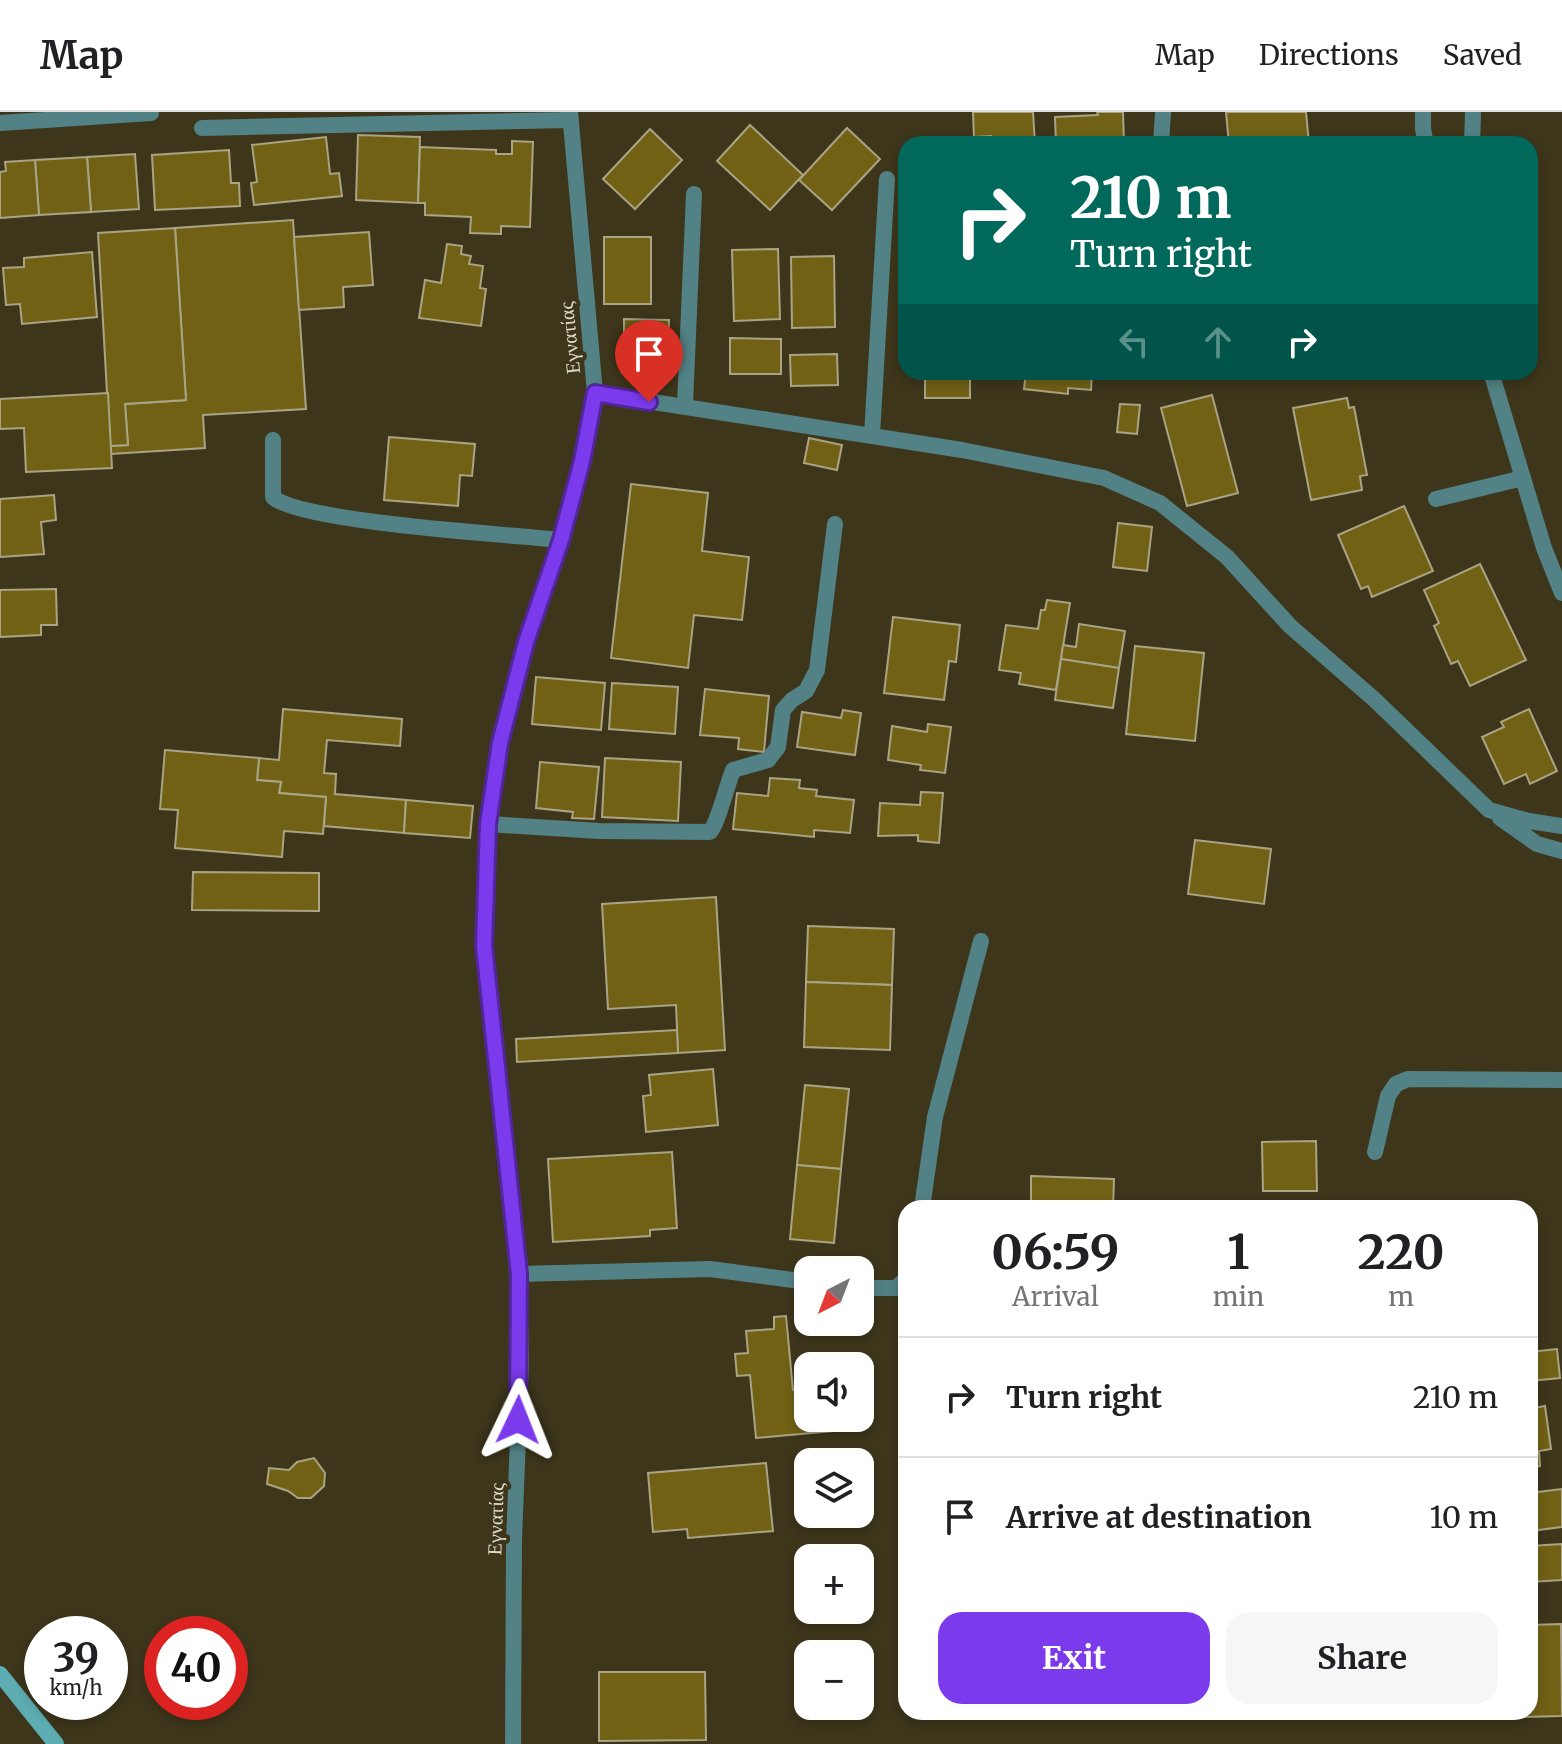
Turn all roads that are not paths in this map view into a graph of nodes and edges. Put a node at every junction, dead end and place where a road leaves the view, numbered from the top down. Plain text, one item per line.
1 (1163, 112) edge
2 (1423, 112) edge
3 (1473, 112) edge
4 (151, 113) edge
5 (570, 116) edge
6 (0, 123) edge
7 (202, 128) dead end
8 (1162, 136) edge
9 (1424, 136) edge
10 (1472, 136) edge
11 (887, 179) dead end
12 (694, 194) dead end
13 (1493, 380) edge
14 (595, 393) junction
15 (685, 405) junction
16 (872, 435) junction
17 (273, 440) dead end
18 (1523, 478) junction
19 (1436, 499) dead end
20 (835, 524) dead end
21 (561, 540) junction
22 (1562, 593) edge
23 (1489, 810) junction
24 (488, 824) junction
25 (1562, 826) edge
26 (1562, 851) edge
27 (981, 941) dead end
28 (1562, 1080) edge
29 (1375, 1152) dead end
30 (923, 1200) edge
31 (519, 1274) junction
32 (794, 1280) edge
33 (898, 1286) edge
34 (874, 1288) edge
35 (0, 1674) edge
36 (56, 1744) edge
37 (513, 1744) edge

1 - 8 street
2 - 9 street
3 - 10 street
4 - 6 street
5 - 7 street
5 - 14 street, Εγνατίας
11 - 16 street
12 - 15 street
13 - 18 street
14 - 15 street
14 - 21 street, Εγνατίας
15 - 16 street
16 - 23 street
17 - 21 street
18 - 19 street
18 - 22 street
20 - 24 street
21 - 24 street, Εγνατίας
23 - 25 street
23 - 26 street
24 - 31 street, Εγνατίας
27 - 30 street
28 - 29 street
31 - 32 street
31 - 37 street, Εγνατίας
33 - 34 street
35 - 36 main road

